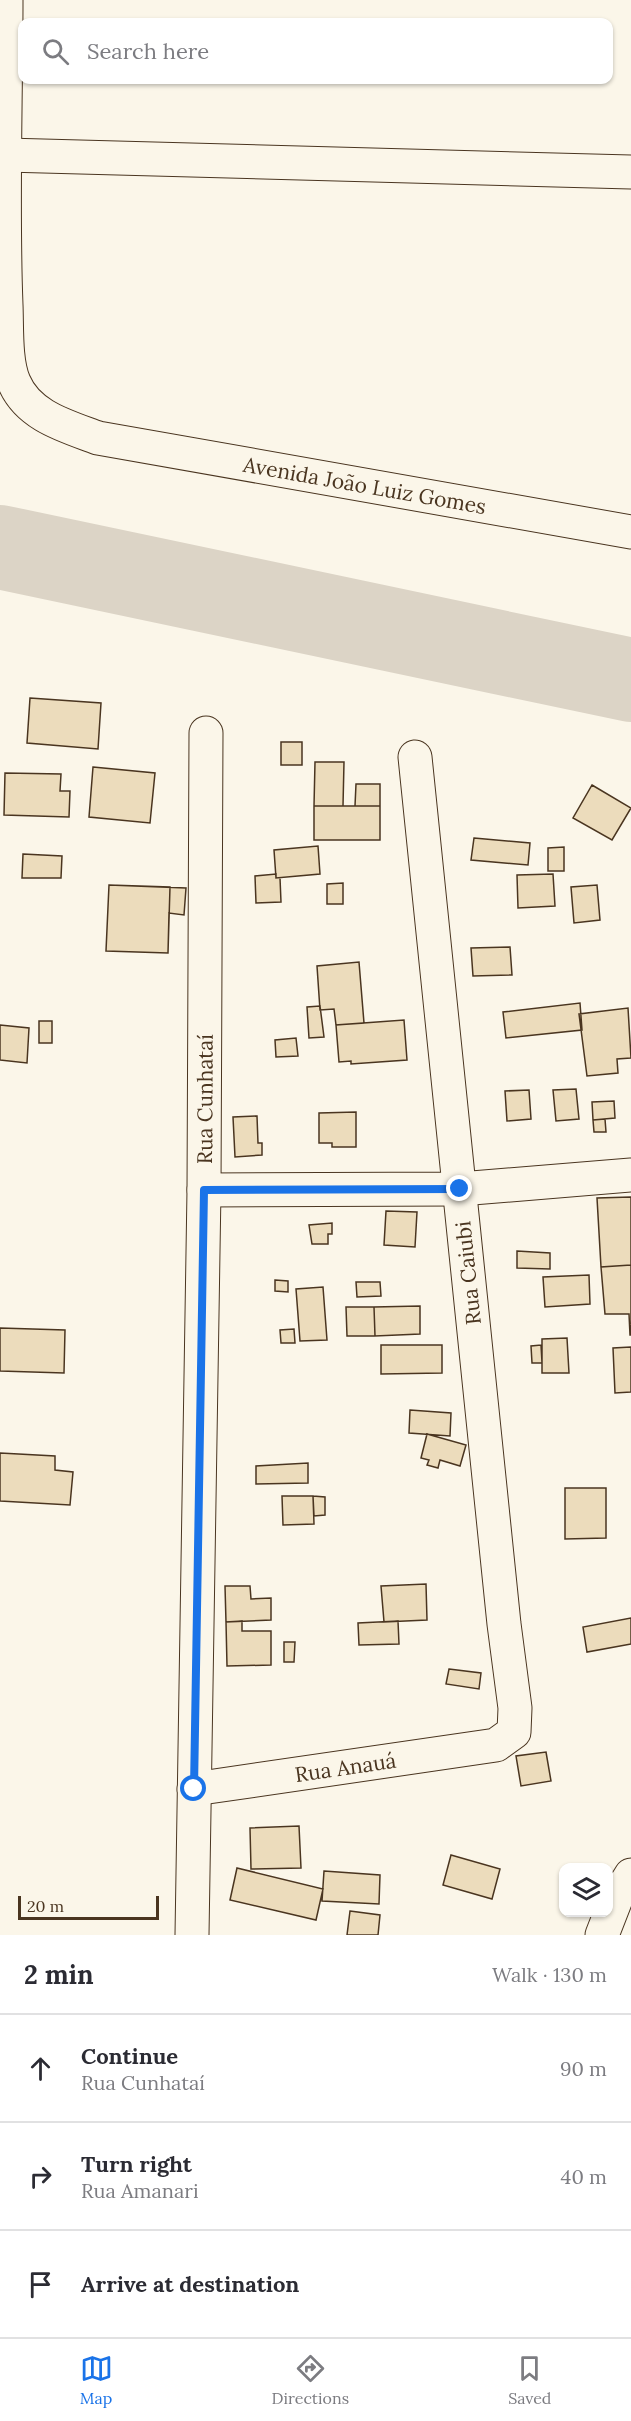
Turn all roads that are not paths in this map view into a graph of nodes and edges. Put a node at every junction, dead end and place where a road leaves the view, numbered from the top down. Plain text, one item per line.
1 (6, 0) edge
2 (6, 155) junction
3 (631, 172) edge
4 (631, 532) edge
5 (206, 733) dead end
6 (415, 757) dead end
7 (631, 1175) edge
8 (460, 1189) junction
9 (204, 1190) junction
10 (496, 1745) joint
11 (194, 1789) junction
12 (631, 1875) edge
13 (192, 1935) edge
14 (602, 1935) edge

1 - 2 street, Avenida João Luiz Gomes
2 - 3 street
2 - 4 street, Avenida João Luiz Gomes
5 - 9 street, Rua Cunhataí
6 - 8 street, Rua Caiubi
7 - 8 street
8 - 9 street
8 - 10 street, Rua Caiubi
9 - 11 street, Rua Cunhataí
10 - 11 street, Rua Anauá
11 - 13 street, Rua Cunhataí
12 - 14 street

